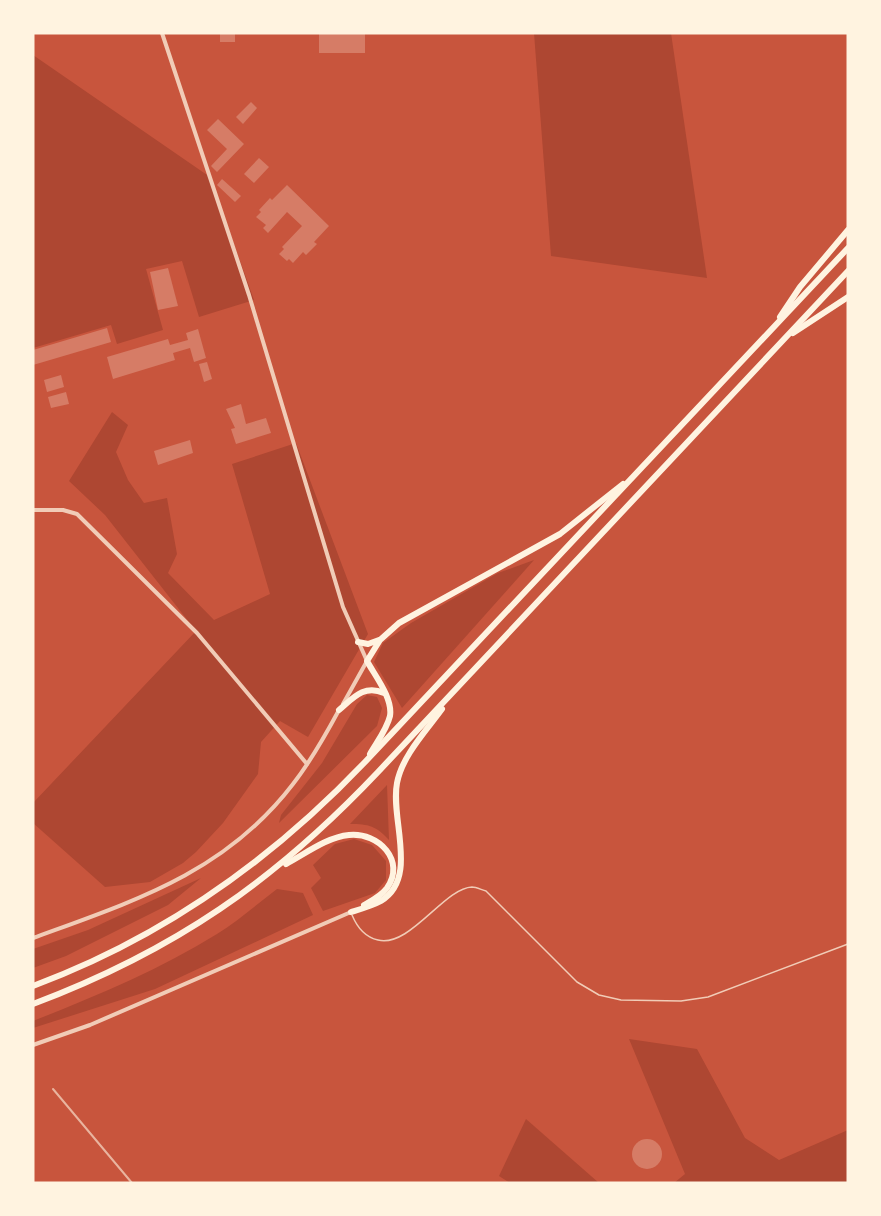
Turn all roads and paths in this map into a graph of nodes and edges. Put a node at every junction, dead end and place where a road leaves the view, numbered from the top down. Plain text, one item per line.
1 (162, 33) edge
2 (848, 230) edge
3 (848, 248) edge
4 (848, 271) edge
5 (848, 297) edge
6 (769, 333) junction
7 (781, 343) junction
8 (642, 469) junction
9 (33, 510) edge
10 (380, 640) junction
11 (358, 642) junction
12 (367, 661) junction
13 (456, 688) junction
14 (385, 694) junction
15 (339, 710) junction
16 (366, 762) junction
17 (308, 764) junction
18 (273, 872) junction
19 (351, 912) junction
20 (33, 938) edge
21 (848, 944) edge
22 (33, 986) edge
23 (33, 1004) edge
24 (33, 1045) edge

1 - 11 street
2 - 6 highway
3 - 6 highway
4 - 7 highway
5 - 7 highway
6 - 8 highway
7 - 13 highway
8 - 10 highway
8 - 16 highway
9 - 17 street
10 - 11 highway
10 - 12 highway
11 - 12 street
12 - 14 highway
12 - 15 street
13 - 18 highway
13 - 19 highway
14 - 15 highway
14 - 16 highway
15 - 17 street
16 - 22 highway
17 - 20 street
18 - 19 highway
18 - 23 highway
19 - 21 lane
19 - 24 street

